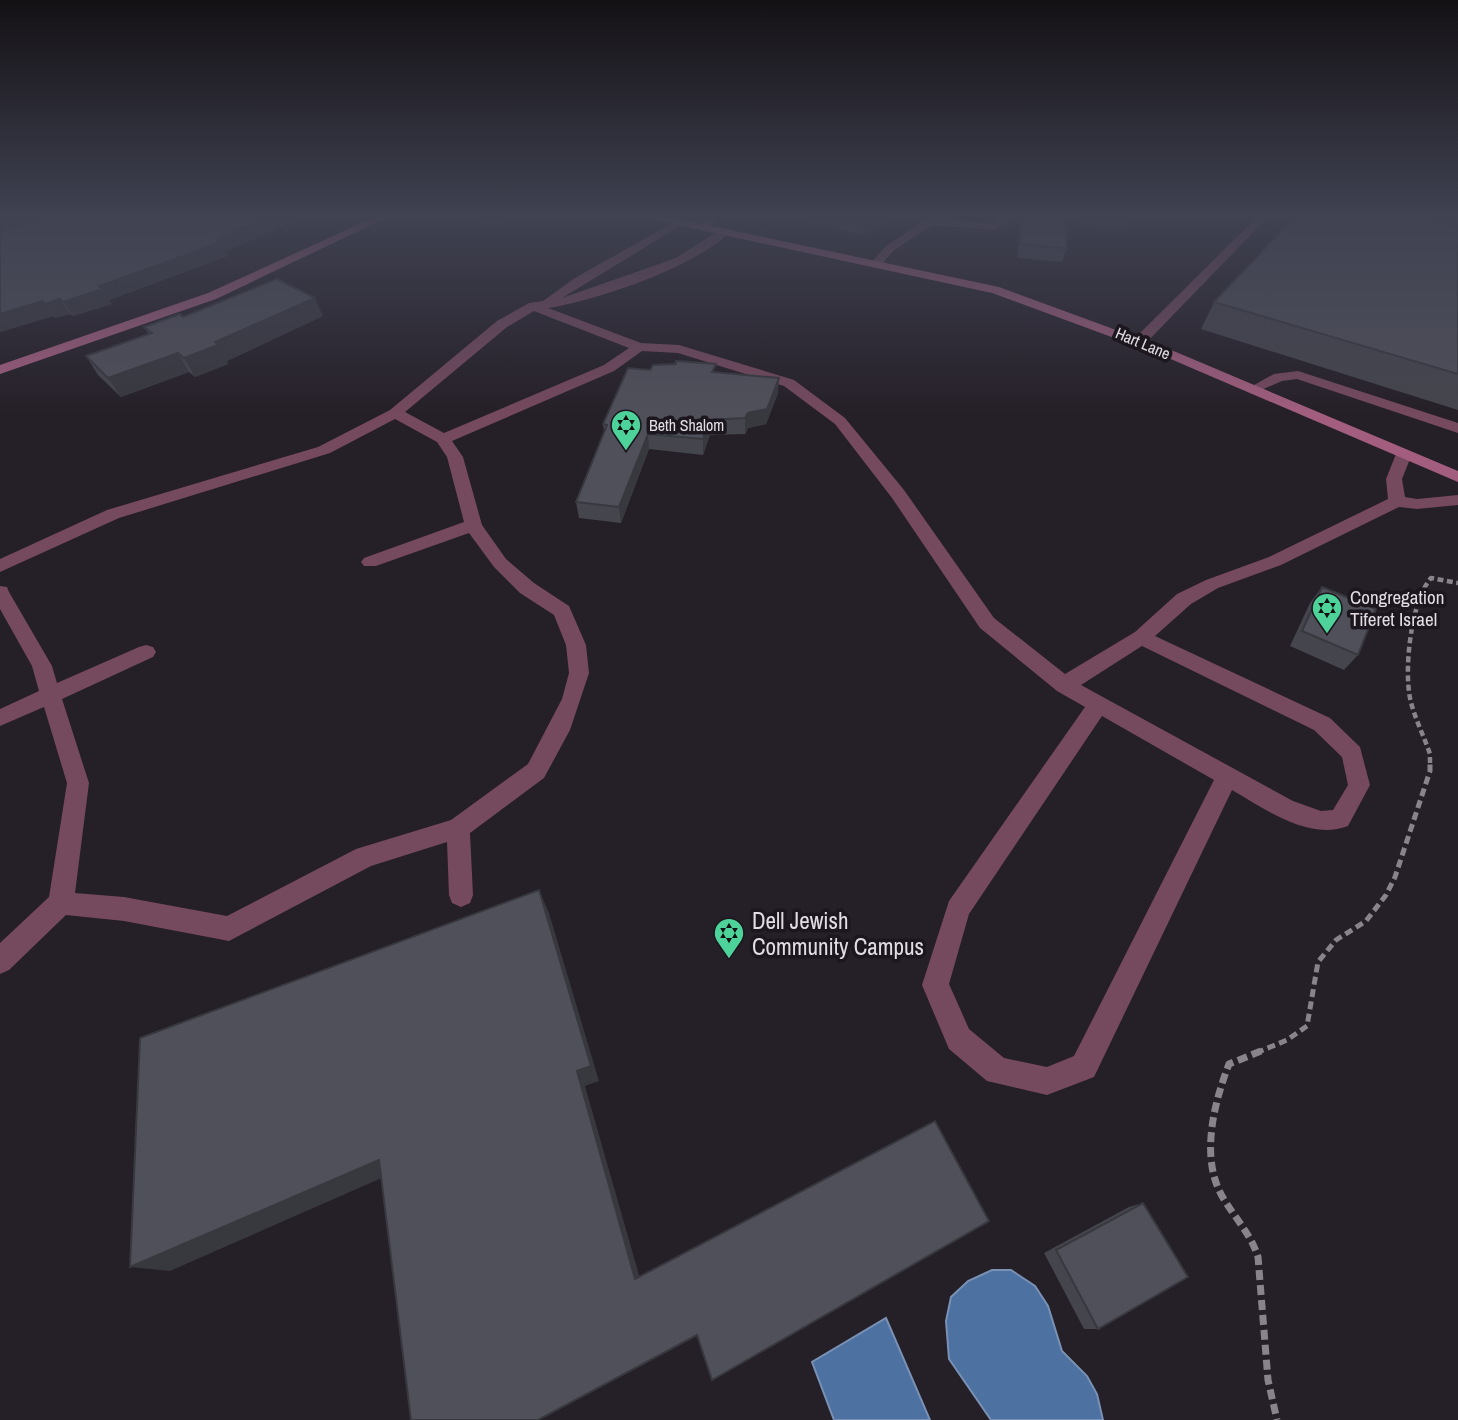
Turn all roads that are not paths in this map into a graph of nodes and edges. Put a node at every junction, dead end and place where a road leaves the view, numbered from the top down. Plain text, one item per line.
1 (242, 282) edge
2 (576, 282) edge
3 (623, 282) edge
4 (960, 282) edge
5 (1198, 282) edge
6 (541, 305) junction
7 (1139, 342) junction
8 (639, 347) junction
9 (0, 370) edge
10 (1252, 390) junction
11 (395, 413) junction
12 (1458, 428) edge
13 (443, 439) junction
14 (1404, 454) junction
15 (1458, 477) edge
16 (1397, 500) junction
17 (1458, 500) edge
18 (473, 525) junction
19 (370, 562) dead end
20 (0, 566) edge
21 (0, 592) edge
22 (1142, 637) junction
23 (146, 652) dead end
24 (1063, 685) junction
25 (51, 695) junction
26 (1098, 705) junction
27 (0, 718) edge
28 (1226, 778) junction
29 (458, 828) junction
30 (461, 895) dead end
31 (61, 903) junction
32 (0, 961) edge

1 - 9 street
2 - 6 lane
3 - 6 lane
4 - 7 street, Hart Lane
5 - 7 lane
6 - 8 lane
6 - 11 lane
7 - 10 street, Hart Lane
8 - 13 lane
8 - 24 lane
10 - 12 lane
10 - 14 street, Hart Lane
11 - 13 lane
11 - 20 lane
13 - 18 lane
14 - 15 street, Hart Lane
14 - 16 lane
16 - 17 lane
16 - 22 lane
18 - 19 lane
18 - 29 lane
21 - 25 lane
22 - 24 lane
22 - 28 lane
23 - 25 lane
24 - 26 lane
25 - 27 lane
25 - 31 lane
26 - 28 lane
26 - 28 lane
29 - 30 lane
29 - 31 lane
31 - 32 lane

